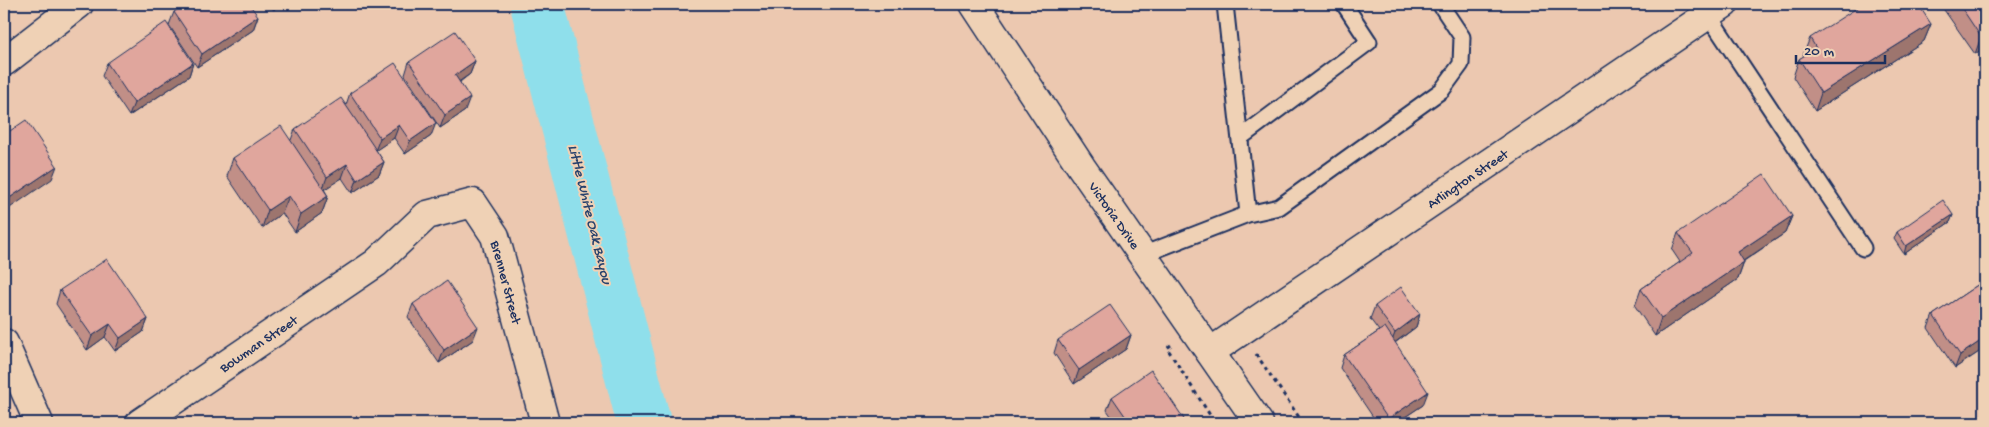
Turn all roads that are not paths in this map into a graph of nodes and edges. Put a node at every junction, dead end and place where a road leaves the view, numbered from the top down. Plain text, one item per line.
1 (79, 4) edge
2 (974, 4) edge
3 (1226, 4) edge
4 (1344, 4) edge
5 (1440, 4) edge
6 (1711, 7) edge
7 (4, 62) edge
8 (1240, 138) junction
9 (1248, 214) junction
10 (1863, 248) dead end
11 (1142, 254) junction
12 (376, 263) joint
13 (4, 343) edge
14 (1210, 352) junction
15 (39, 423) edge
16 (140, 423) edge
17 (546, 423) edge
18 (1259, 423) edge

1 - 7 street
2 - 11 street, Victoria Drive
3 - 8 lane
4 - 8 lane
5 - 9 lane
6 - 10 lane
6 - 14 street, Arlington Street
8 - 9 lane
9 - 11 lane
11 - 14 street, Victoria Drive
12 - 16 street, Bowman Street
12 - 17 street, Brenner Street
13 - 15 street
14 - 18 street, Victoria Drive

